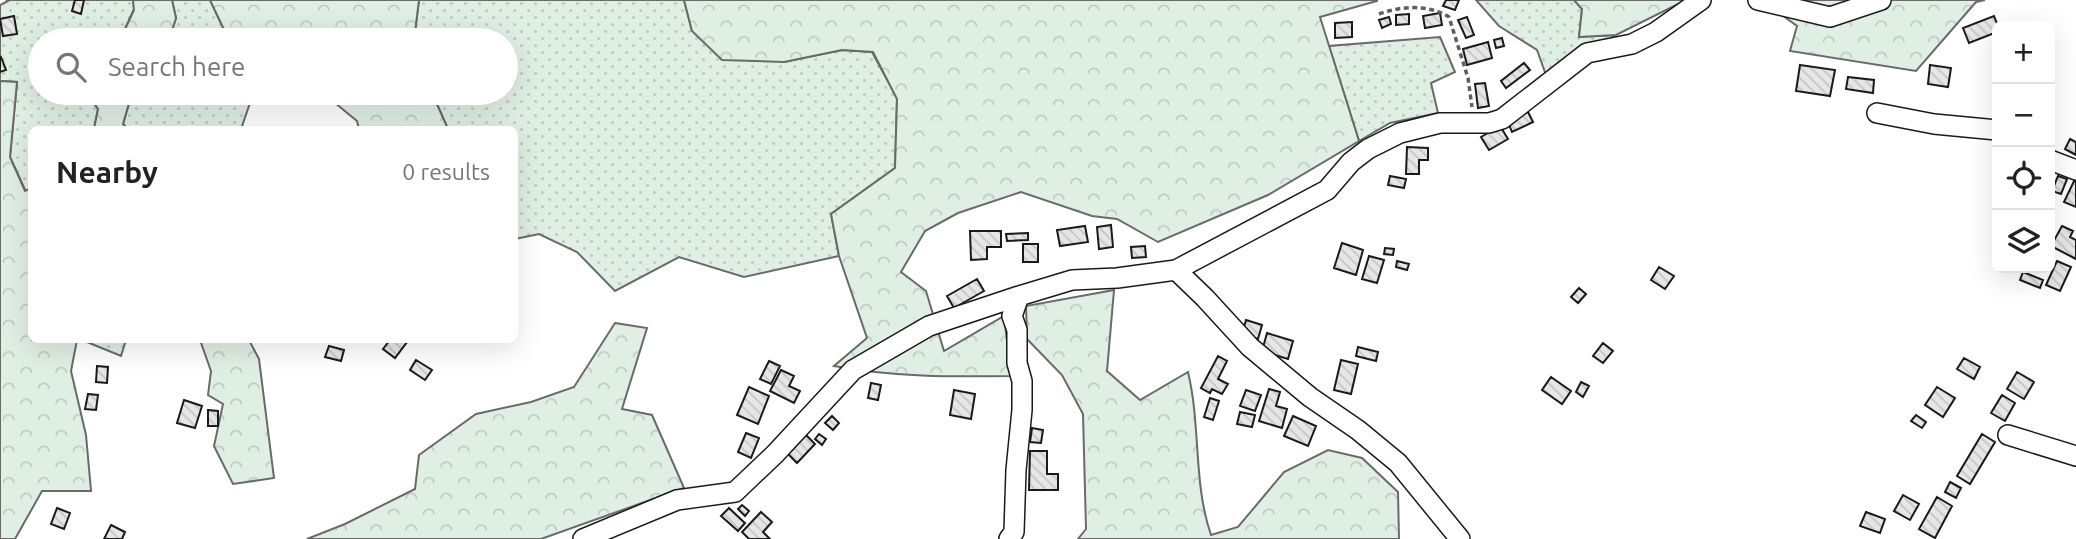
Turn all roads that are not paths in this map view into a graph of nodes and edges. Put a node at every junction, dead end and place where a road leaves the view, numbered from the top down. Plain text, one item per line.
1 (1701, 0) edge
2 (1758, 0) edge
3 (1881, 0) edge
4 (1877, 113) dead end
5 (1992, 130) edge
6 (2055, 162) edge
7 (2076, 170) edge
8 (1176, 270) junction
9 (1018, 296) junction
10 (2008, 435) dead end
11 (2076, 456) edge
12 (583, 539) edge
13 (1009, 539) edge
14 (1460, 539) edge

1 - 8 street
2 - 3 street
4 - 5 street
6 - 7 street
8 - 9 street
8 - 14 street
9 - 12 street
9 - 13 street
10 - 11 street

